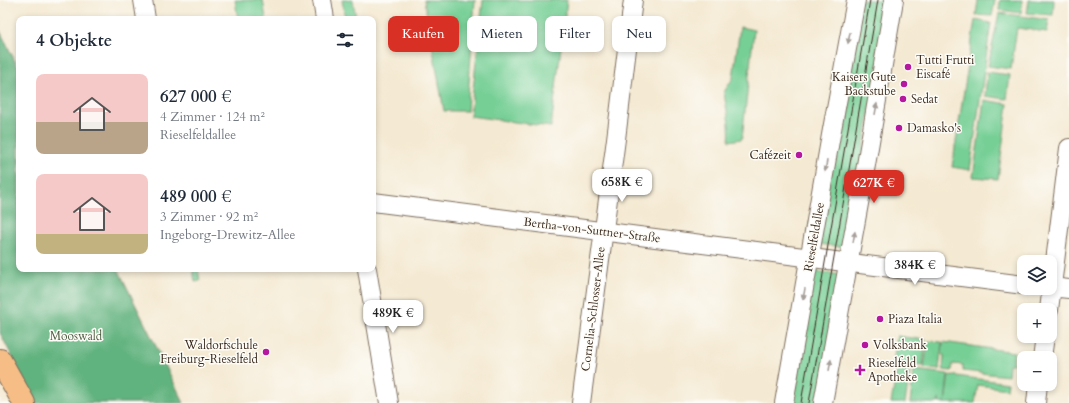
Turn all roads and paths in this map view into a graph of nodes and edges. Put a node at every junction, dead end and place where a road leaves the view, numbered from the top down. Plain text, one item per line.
1 (143, 0) edge
2 (322, 0) edge
3 (633, 0) edge
4 (856, 0) edge
5 (894, 0) edge
6 (146, 16) edge
7 (325, 16) edge
8 (1069, 148) edge
9 (376, 202) edge
10 (603, 231) junction
11 (810, 257) junction
12 (849, 262) junction
13 (367, 272) edge
14 (1017, 283) edge
15 (1057, 288) edge
16 (0, 360) edge
17 (1037, 391) edge
18 (24, 403) edge
19 (389, 403) edge
20 (581, 403) edge
21 (784, 403) edge
22 (823, 403) edge
23 (1036, 403) edge

1 - 6 street
2 - 7 street
3 - 10 street, Cornelia-Schlosser-Allee
4 -> 11 street, Rieselfeldallee
12 -> 5 street
8 - 15 street
9 - 10 street, Bertha-von-Suttner-Straße
10 - 11 street, Bertha-von-Suttner-Straße
10 - 20 street, Cornelia-Schlosser-Allee
11 - 12 street, Bertha-von-Suttner-Straße
11 -> 21 street, Rieselfeldallee
12 - 14 street, Bertha-von-Suttner-Straße
22 -> 12 street
13 - 19 street
16 - 18 main road
17 - 23 street

